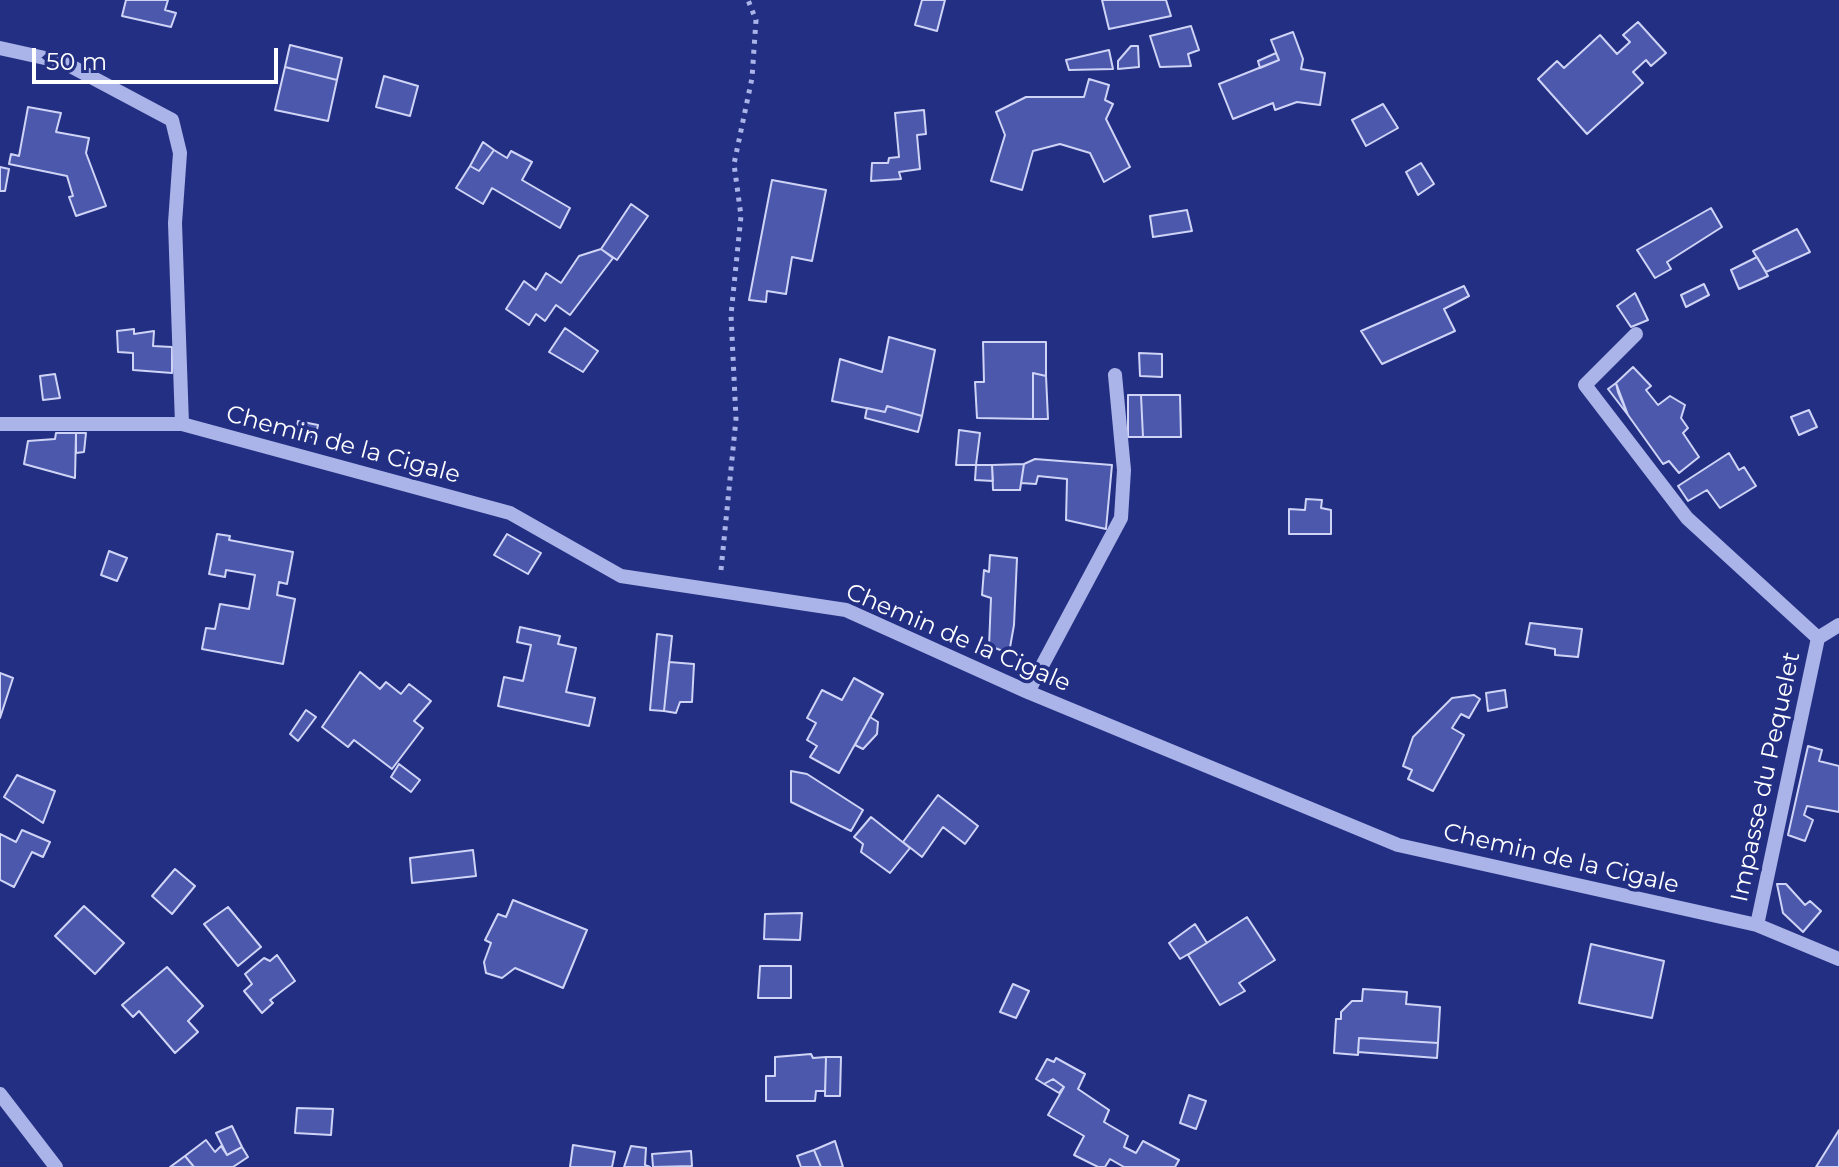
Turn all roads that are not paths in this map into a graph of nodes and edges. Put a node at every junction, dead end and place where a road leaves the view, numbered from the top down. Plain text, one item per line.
1 (0, 48) edge
2 (1636, 334) dead end
3 (1115, 375) dead end
4 (0, 424) edge
5 (182, 424) junction
6 (1839, 625) edge
7 (1818, 638) junction
8 (1028, 692) junction
9 (1757, 925) junction
10 (1839, 959) edge
11 (0, 1094) edge
12 (56, 1167) edge

1 - 5 street
2 - 7 street, Impasse du Pequelet
3 - 8 street
4 - 5 street, Chemin de la Cigale
5 - 8 street, Chemin de la Cigale
6 - 7 street, Impasse du Pequelet
7 - 9 street, Impasse du Pequelet
8 - 9 street, Chemin de la Cigale
9 - 10 street, Chemin de la Cigale
11 - 12 street

